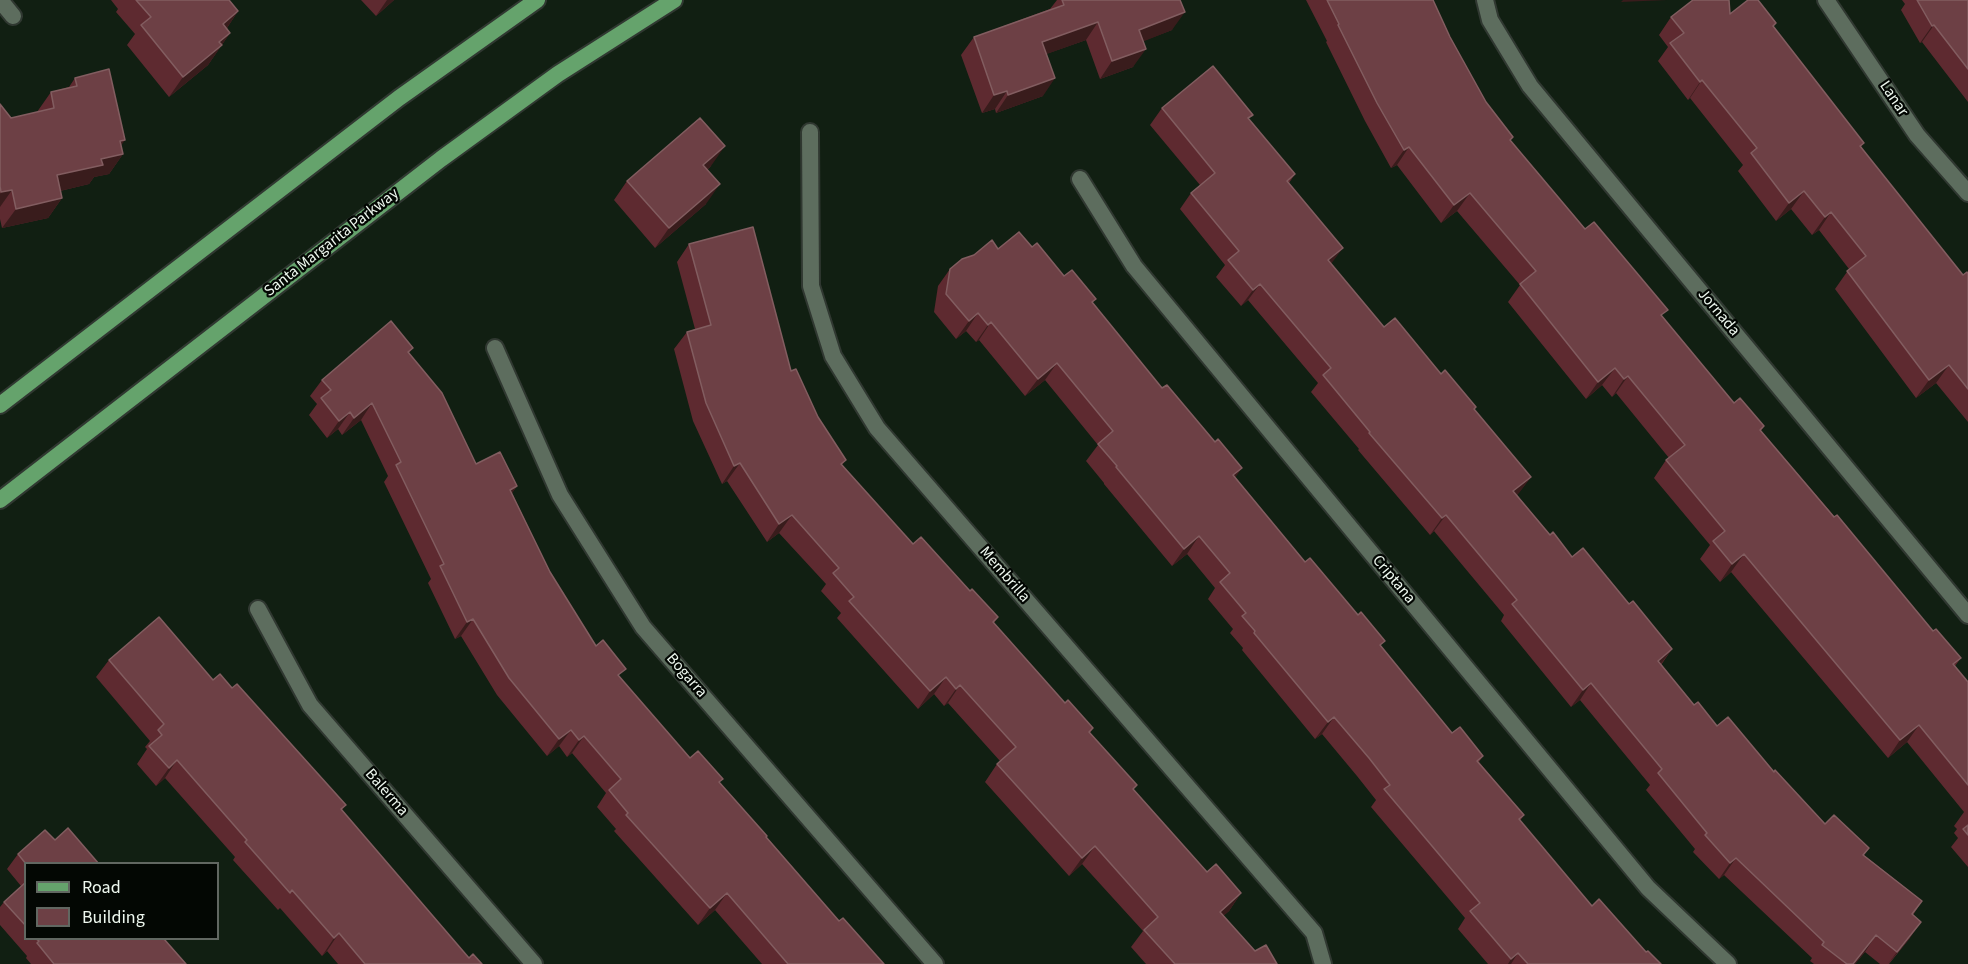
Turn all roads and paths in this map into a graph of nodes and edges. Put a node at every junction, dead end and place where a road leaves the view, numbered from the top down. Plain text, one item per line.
1 (0, 0) edge
2 (537, 0) edge
3 (674, 0) edge
4 (1485, 0) edge
5 (1826, 0) edge
6 (13, 16) dead end
7 (810, 132) dead end
8 (1080, 178) dead end
9 (1968, 193) edge
10 (495, 348) dead end
11 (0, 405) edge
12 (0, 500) edge
13 (258, 609) dead end
14 (1968, 615) edge
15 (534, 964) edge
16 (935, 964) edge
17 (1323, 964) edge
18 (1728, 964) edge

1 - 6 street
2 - 11 main road
3 - 12 main road, Santa Margarita Parkway
4 - 14 street, Jornada
5 - 9 street, Lanar
7 - 17 street, Membrilla
8 - 18 street, Criptana
10 - 16 street, Bogarra
13 - 15 street, Balerma

